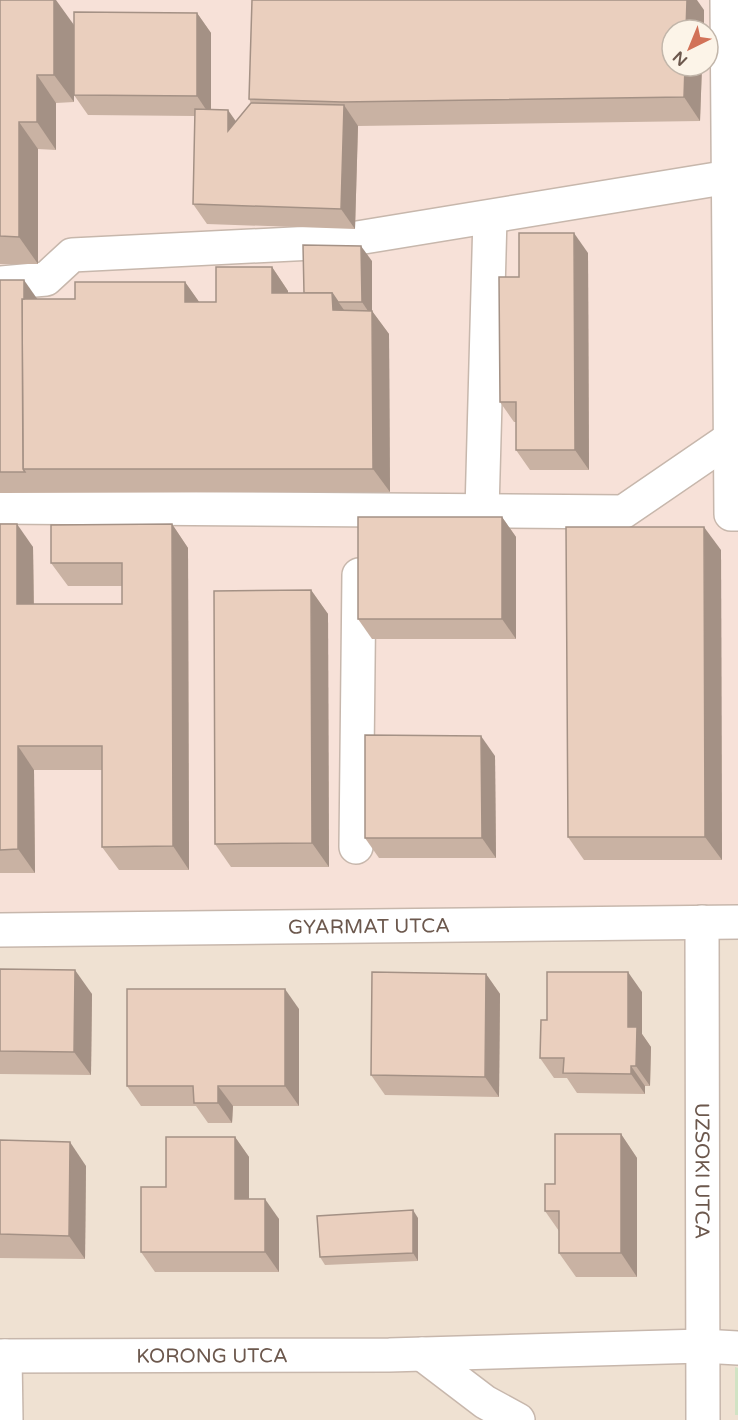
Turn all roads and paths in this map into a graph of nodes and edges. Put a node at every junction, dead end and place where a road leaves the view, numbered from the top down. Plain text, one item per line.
1 (727, 0) edge
2 (729, 177) junction
3 (490, 217) junction
4 (0, 283) edge
5 (730, 438) junction
6 (0, 507) edge
7 (360, 510) junction
8 (482, 511) junction
9 (738, 514) edge
10 (356, 847) dead end
11 (702, 922) junction
12 (738, 922) edge
13 (0, 930) edge
14 (702, 1346) junction
15 (738, 1348) edge
16 (422, 1354) junction
17 (3, 1356) edge
18 (6, 1420) edge
19 (518, 1420) edge
20 (703, 1420) edge

1 - 2 street
2 - 3 street
2 - 5 street
3 - 4 street
3 - 8 street
5 - 8 street
5 - 9 street
6 - 7 street
7 - 8 street
7 - 10 street
11 - 12 street, GYARMAT UTCA
11 - 13 street, GYARMAT UTCA
11 - 14 street, UZSOKI UTCA
14 - 15 street, KORONG UTCA
14 - 16 street, KORONG UTCA
14 - 20 street, UZSOKI UTCA
16 - 17 street, KORONG UTCA
16 - 19 street
17 - 18 street

